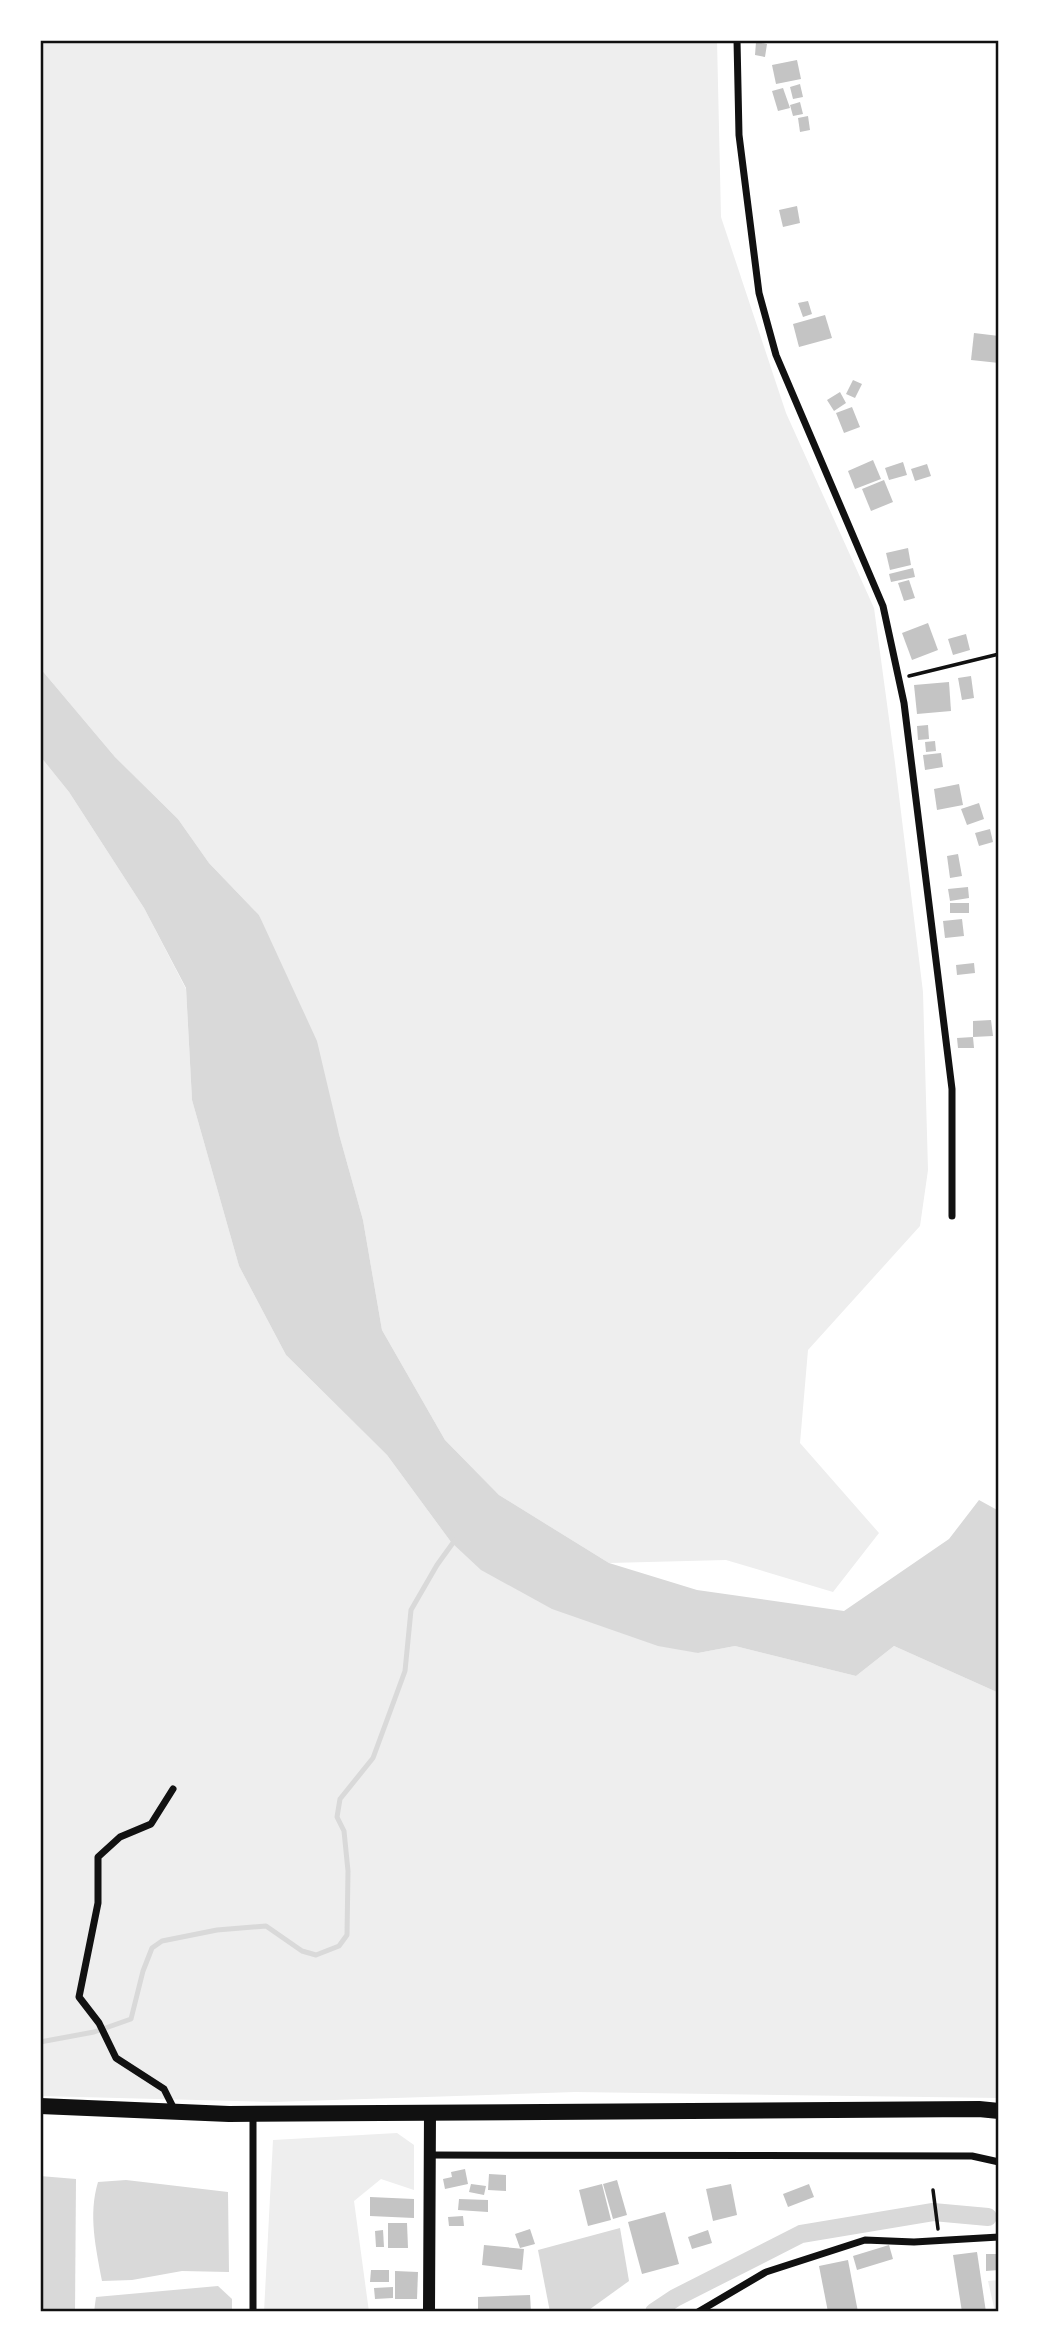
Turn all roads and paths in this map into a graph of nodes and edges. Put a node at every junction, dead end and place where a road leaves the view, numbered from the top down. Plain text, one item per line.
1 (737, 40) edge
2 (999, 654) edge
3 (898, 678) junction
4 (952, 1216) dead end
5 (173, 1790) dead end
6 (40, 2106) edge
7 (999, 2111) edge
8 (175, 2112) junction
9 (430, 2112) junction
10 (253, 2114) junction
11 (429, 2155) junction
12 (999, 2162) edge
13 (933, 2190) dead end
14 (999, 2237) edge
15 (939, 2239) junction
16 (253, 2312) edge
17 (429, 2312) edge
18 (698, 2312) edge

1 - 3 street
2 - 3 path
3 - 4 street
5 - 8 street
6 - 8 highway
7 - 9 highway
8 - 10 highway
9 - 10 highway
9 - 11 street
10 - 16 street
11 - 12 street
11 - 17 street
13 - 15 path
14 - 15 street
15 - 18 street

